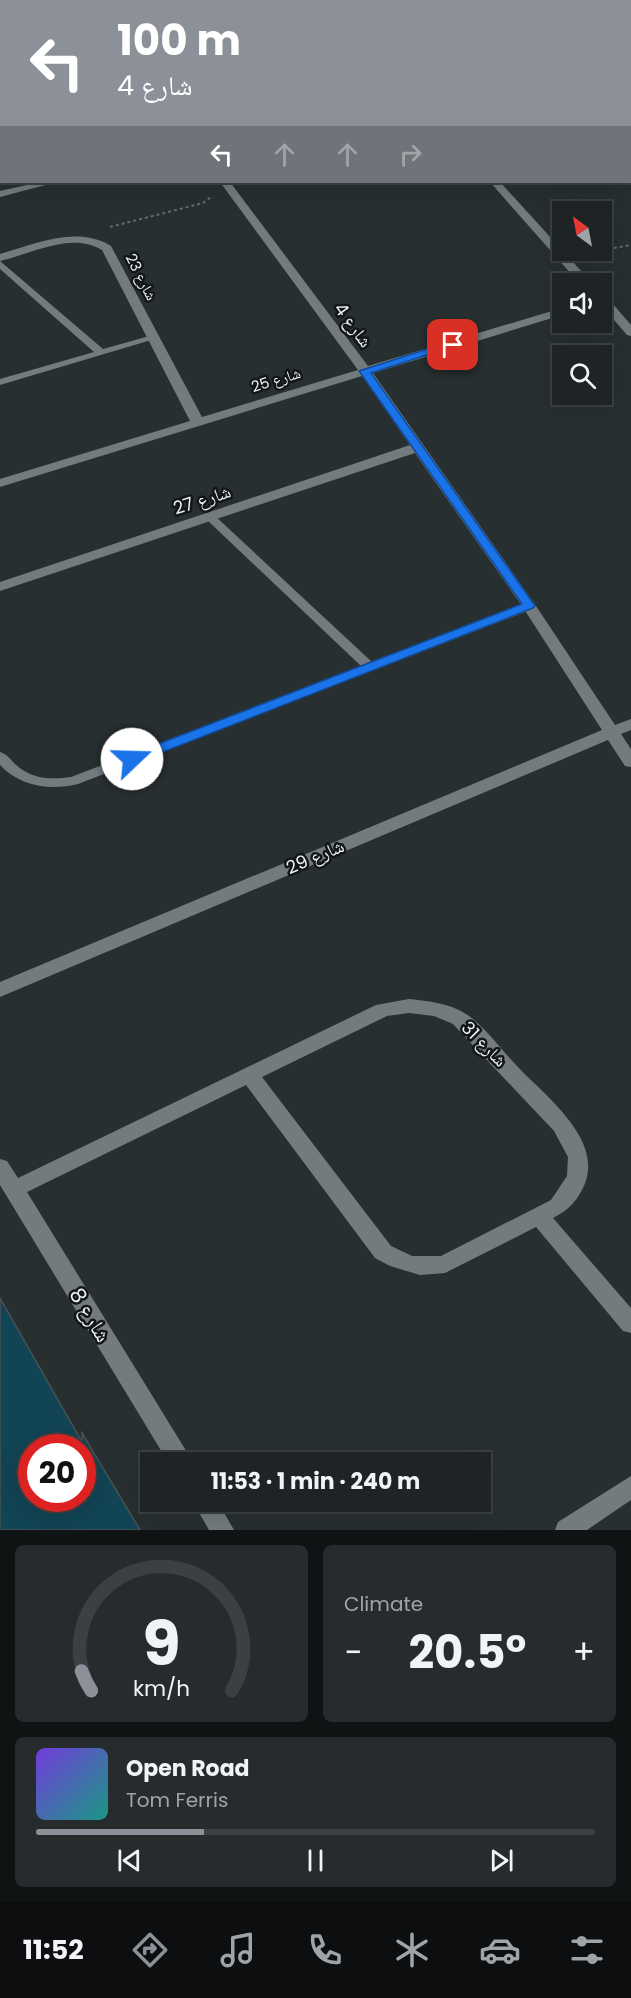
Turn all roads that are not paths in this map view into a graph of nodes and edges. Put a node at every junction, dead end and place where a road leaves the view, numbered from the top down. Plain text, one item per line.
1 (48, 183) edge
2 (226, 183) edge
3 (496, 183) edge
4 (0, 194) edge
5 (0, 258) edge
6 (0, 264) edge
7 (577, 273) edge
8 (612, 310) edge
9 (552, 314) edge
10 (631, 332) edge
11 (153, 338) junction
12 (101, 353) junction
13 (365, 371) junction
14 (0, 382) edge
15 (197, 421) junction
16 (416, 448) junction
17 (0, 483) edge
18 (210, 517) junction
19 (0, 587) edge
20 (529, 606) junction
21 (370, 667) junction
22 (631, 724) edge
23 (610, 732) junction
24 (0, 756) edge
25 (631, 762) edge
26 (0, 990) edge
27 (249, 1075) junction
28 (0, 1167) edge
29 (14, 1189) junction
30 (538, 1216) junction
31 (631, 1324) edge
32 (175, 1452) edge
33 (631, 1486) edge
34 (211, 1512) edge
35 (222, 1530) edge
36 (567, 1530) edge

1 - 4 street
2 - 13 street, شارع 4
3 - 7 street
5 - 11 street, شارع 23
6 - 12 lane
8 - 10 street
9 - 13 street, شارع 25
11 - 12 lane
11 - 15 street, شارع 23
12 - 14 lane
13 - 15 street, شارع 25
13 - 16 street, شارع 4
15 - 17 street, شارع 25
16 - 18 street, شارع 27
16 - 20 street, شارع 4
18 - 19 street, شارع 27
18 - 21 lane
20 - 21 lane
20 - 23 street, شارع 4
21 - 24 lane
22 - 23 street, شارع 29
23 - 25 street, شارع 4
23 - 26 street, شارع 29
27 - 29 street, شارع 31
27 - 30 street, شارع 31
27 - 30 street, شارع 31
28 - 29 street, شارع 8
29 - 32 street, شارع 8
30 - 31 street
33 - 36 street
34 - 35 street

